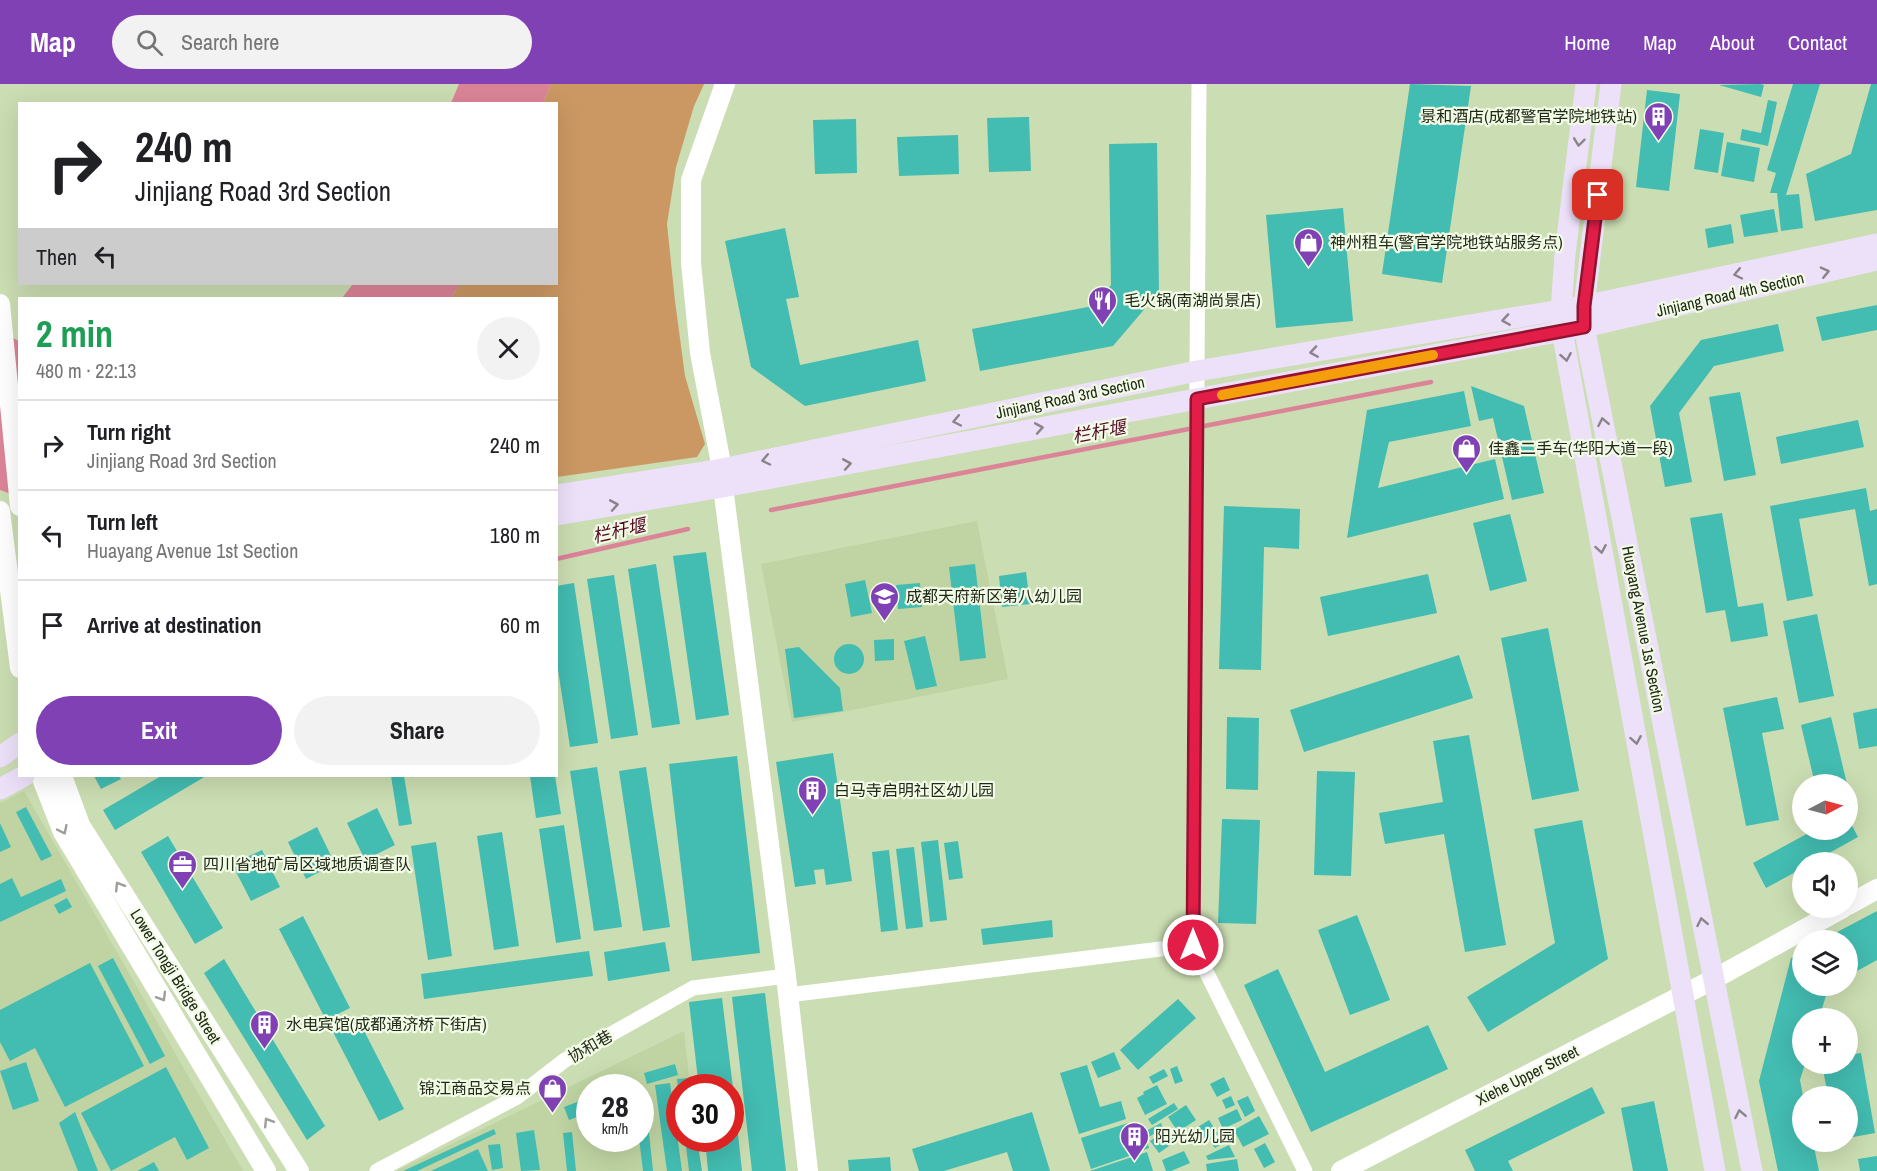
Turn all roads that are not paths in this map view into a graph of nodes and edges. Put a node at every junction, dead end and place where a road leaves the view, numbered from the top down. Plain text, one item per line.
1 (725, 84) edge
2 (1199, 84) edge
3 (1586, 84) edge
4 (1611, 84) edge
5 (1877, 244) edge
6 (1877, 260) edge
7 (0, 304) edge
8 (1584, 317) junction
9 (1561, 321) junction
10 (1197, 371) junction
11 (1197, 418) junction
12 (722, 478) junction
13 (18, 486) edge
14 (558, 495) edge
15 (0, 511) edge
16 (558, 515) edge
17 (3, 562) edge
18 (18, 656) edge
19 (18, 744) edge
20 (0, 757) edge
21 (22, 777) edge
22 (41, 777) edge
23 (63, 777) edge
24 (0, 789) edge
25 (1877, 889) edge
26 (1858, 899) edge
27 (1825, 918) edge
28 (1193, 945) junction
29 (1714, 979) junction
30 (787, 985) junction
31 (1682, 996) junction
32 (266, 1171) edge
33 (299, 1171) edge
34 (376, 1171) edge
35 (808, 1171) edge
36 (1305, 1171) edge
37 (1341, 1171) edge
38 (1715, 1171) edge
39 (1752, 1171) edge

1 - 12 street
2 - 10 street
3 -> 9 main road, Huayang Avenue 1st Section
4 - 8 main road, Huayang Avenue 1st Section
5 -> 8 main road, Jinjiang Road 4th Section
8 -> 6 main road, Jinjiang Road 4th Section
7 - 13 street
8 - 9 main road, Jinjiang Road 3rd Section
29 -> 8 main road, Huayang Avenue 1st Section
9 -> 10 main road, Jinjiang Road 3rd Section
9 - 11 main road, Jinjiang Road 3rd Section
9 -> 31 main road, Huayang Avenue 1st Section
10 - 11 street
10 -> 12 main road, Jinjiang Road 3rd Section
12 -> 11 main road, Jinjiang Road 3rd Section
11 - 28 street
12 - 14 main road, Jinjiang Road 3rd Section
16 -> 12 main road, Jinjiang Road 3rd Section
12 - 30 street
15 - 17 street
17 - 18 street
19 - 20 main road
21 - 24 main road
22 -> 32 street, Lower Tongji Bridge Street
33 -> 23 street, Lower Tongji Bridge Street
25 - 26 street
27 - 29 street, Xiehe Upper Street
28 - 30 street, 协和巷
28 - 36 street
29 - 31 street, Xiehe Upper Street
39 -> 29 main road, Huayang Avenue 1st Section
30 - 34 street, 协和巷
30 - 35 street
31 - 37 street, Xiehe Upper Street
31 - 38 main road, Huayang Avenue 1st Section

